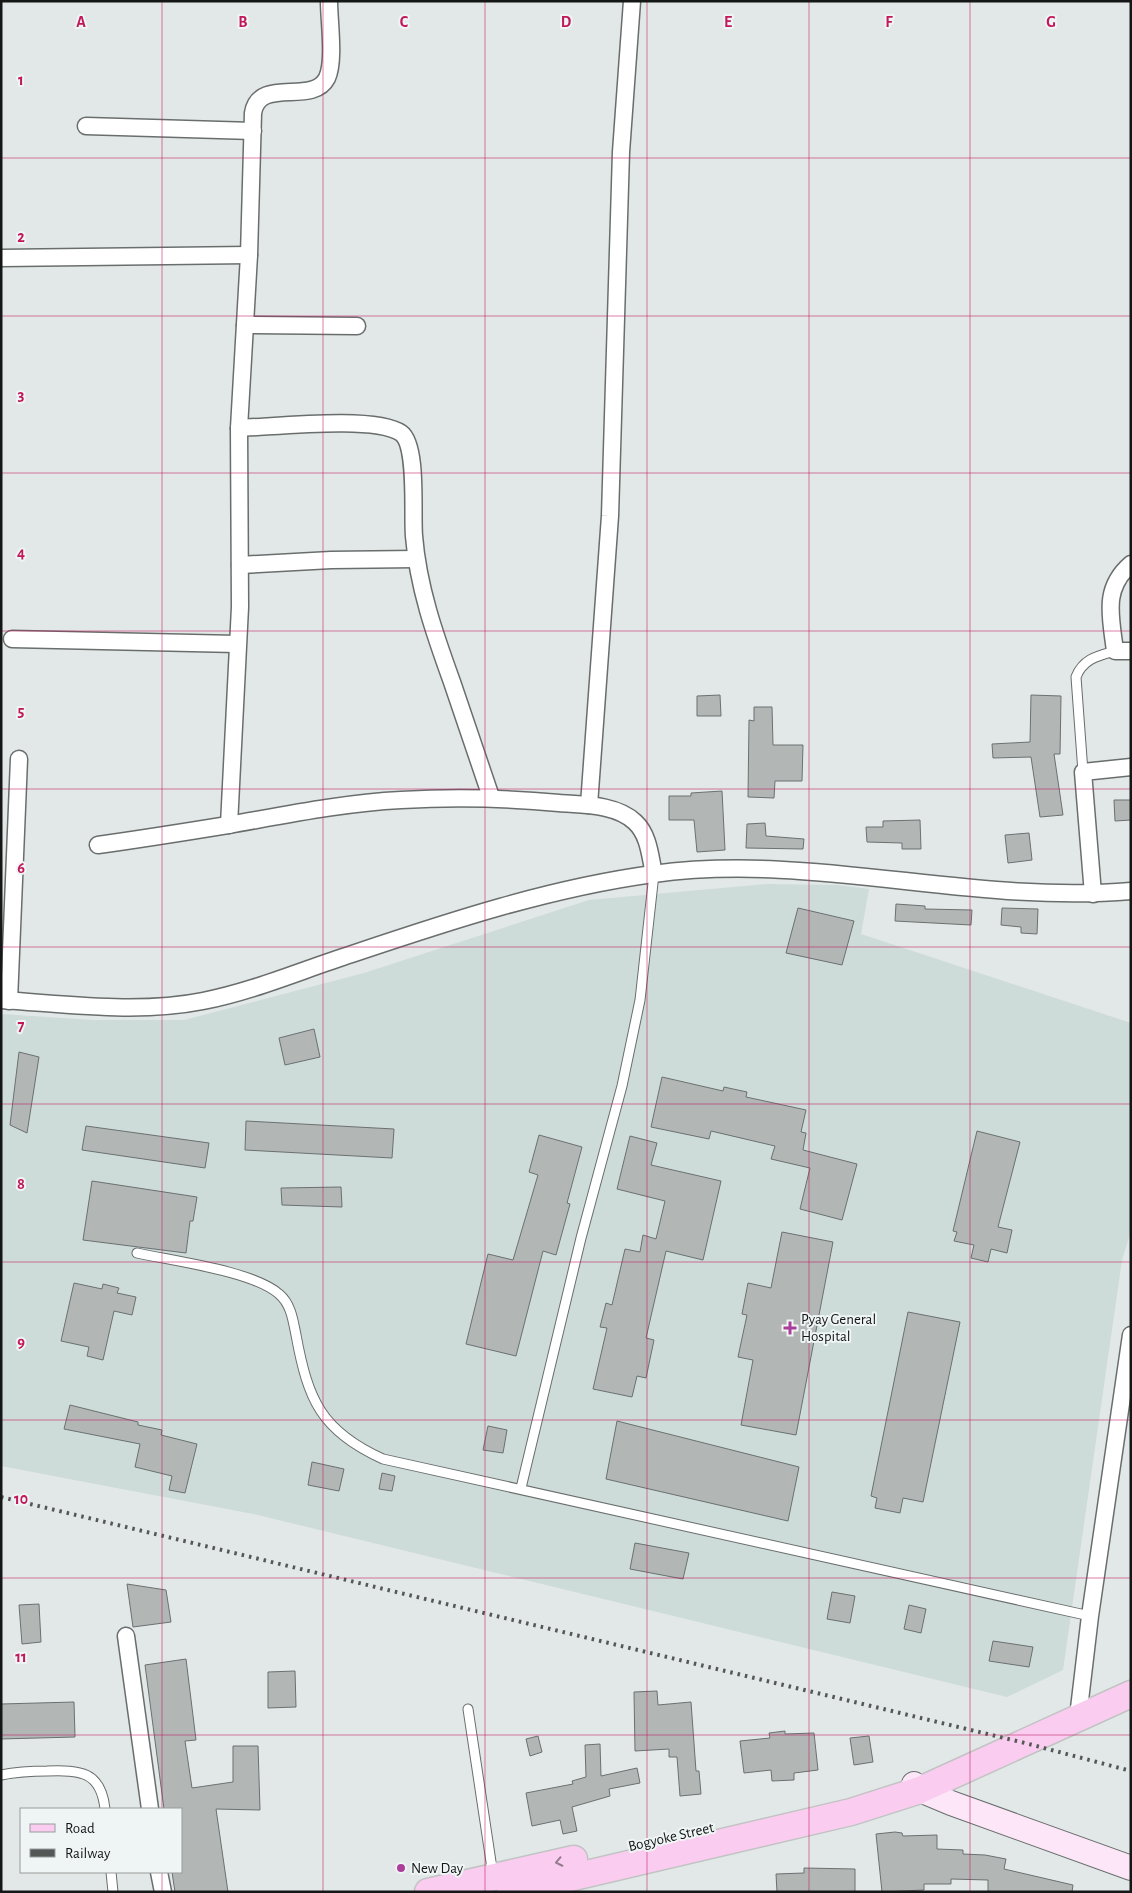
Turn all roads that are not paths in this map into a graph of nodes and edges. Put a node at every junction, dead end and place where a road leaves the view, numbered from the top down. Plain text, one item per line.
1 (329, 1) edge
2 (632, 1) edge
3 (86, 126) dead end
4 (253, 131) junction
5 (249, 255) junction
6 (1, 258) edge
7 (245, 325) junction
8 (357, 326) dead end
9 (239, 428) junction
10 (416, 559) junction
11 (1131, 564) edge
12 (240, 565) junction
13 (12, 639) dead end
14 (237, 644) junction
15 (1123, 651) edge
16 (18, 759) dead end
17 (1131, 767) edge
18 (1083, 772) junction
19 (491, 797) junction
20 (589, 806) junction
21 (229, 825) junction
22 (98, 845) dead end
23 (654, 874) junction
24 (1131, 891) edge
25 (1093, 894) junction
26 (5, 1000) edge
27 (137, 1253) dead end
28 (1131, 1334) edge
29 (521, 1488) junction
30 (1090, 1616) junction
31 (126, 1636) dead end
32 (1131, 1694) edge
33 (468, 1709) dead end
34 (1078, 1717) junction
35 (1, 1775) edge
36 (925, 1785) junction
37 (105, 1808) edge
38 (150, 1808) edge
39 (1131, 1868) edge
40 (111, 1873) edge
41 (159, 1873) edge
42 (500, 1884) edge
43 (113, 1892) edge
44 (162, 1892) edge
45 (428, 1892) edge

1 - 4 street
2 - 20 street
3 - 4 street
4 - 5 street
5 - 6 street
5 - 7 street
7 - 8 street
7 - 9 street
9 - 10 street
9 - 12 street
10 - 12 street
10 - 19 street
11 - 15 street
12 - 14 street
13 - 14 street
14 - 21 street
15 - 18 lane
16 - 26 street
17 - 18 street
18 - 25 street
19 - 20 street
19 - 21 street
20 - 23 street
21 - 22 street
23 - 25 street
23 - 26 street
23 - 29 lane
24 - 25 street
27 - 29 lane
28 - 30 street
29 - 30 lane
30 - 34 street
31 - 38 street
32 - 34 main road, Bogyoke Street
33 - 42 lane
34 - 36 main road, Bogyoke Street
35 - 37 lane
36 - 39 street
36 - 42 main road, Bogyoke Street
40 - 43 lane
41 - 44 street
42 - 45 main road, Bogyoke Street

